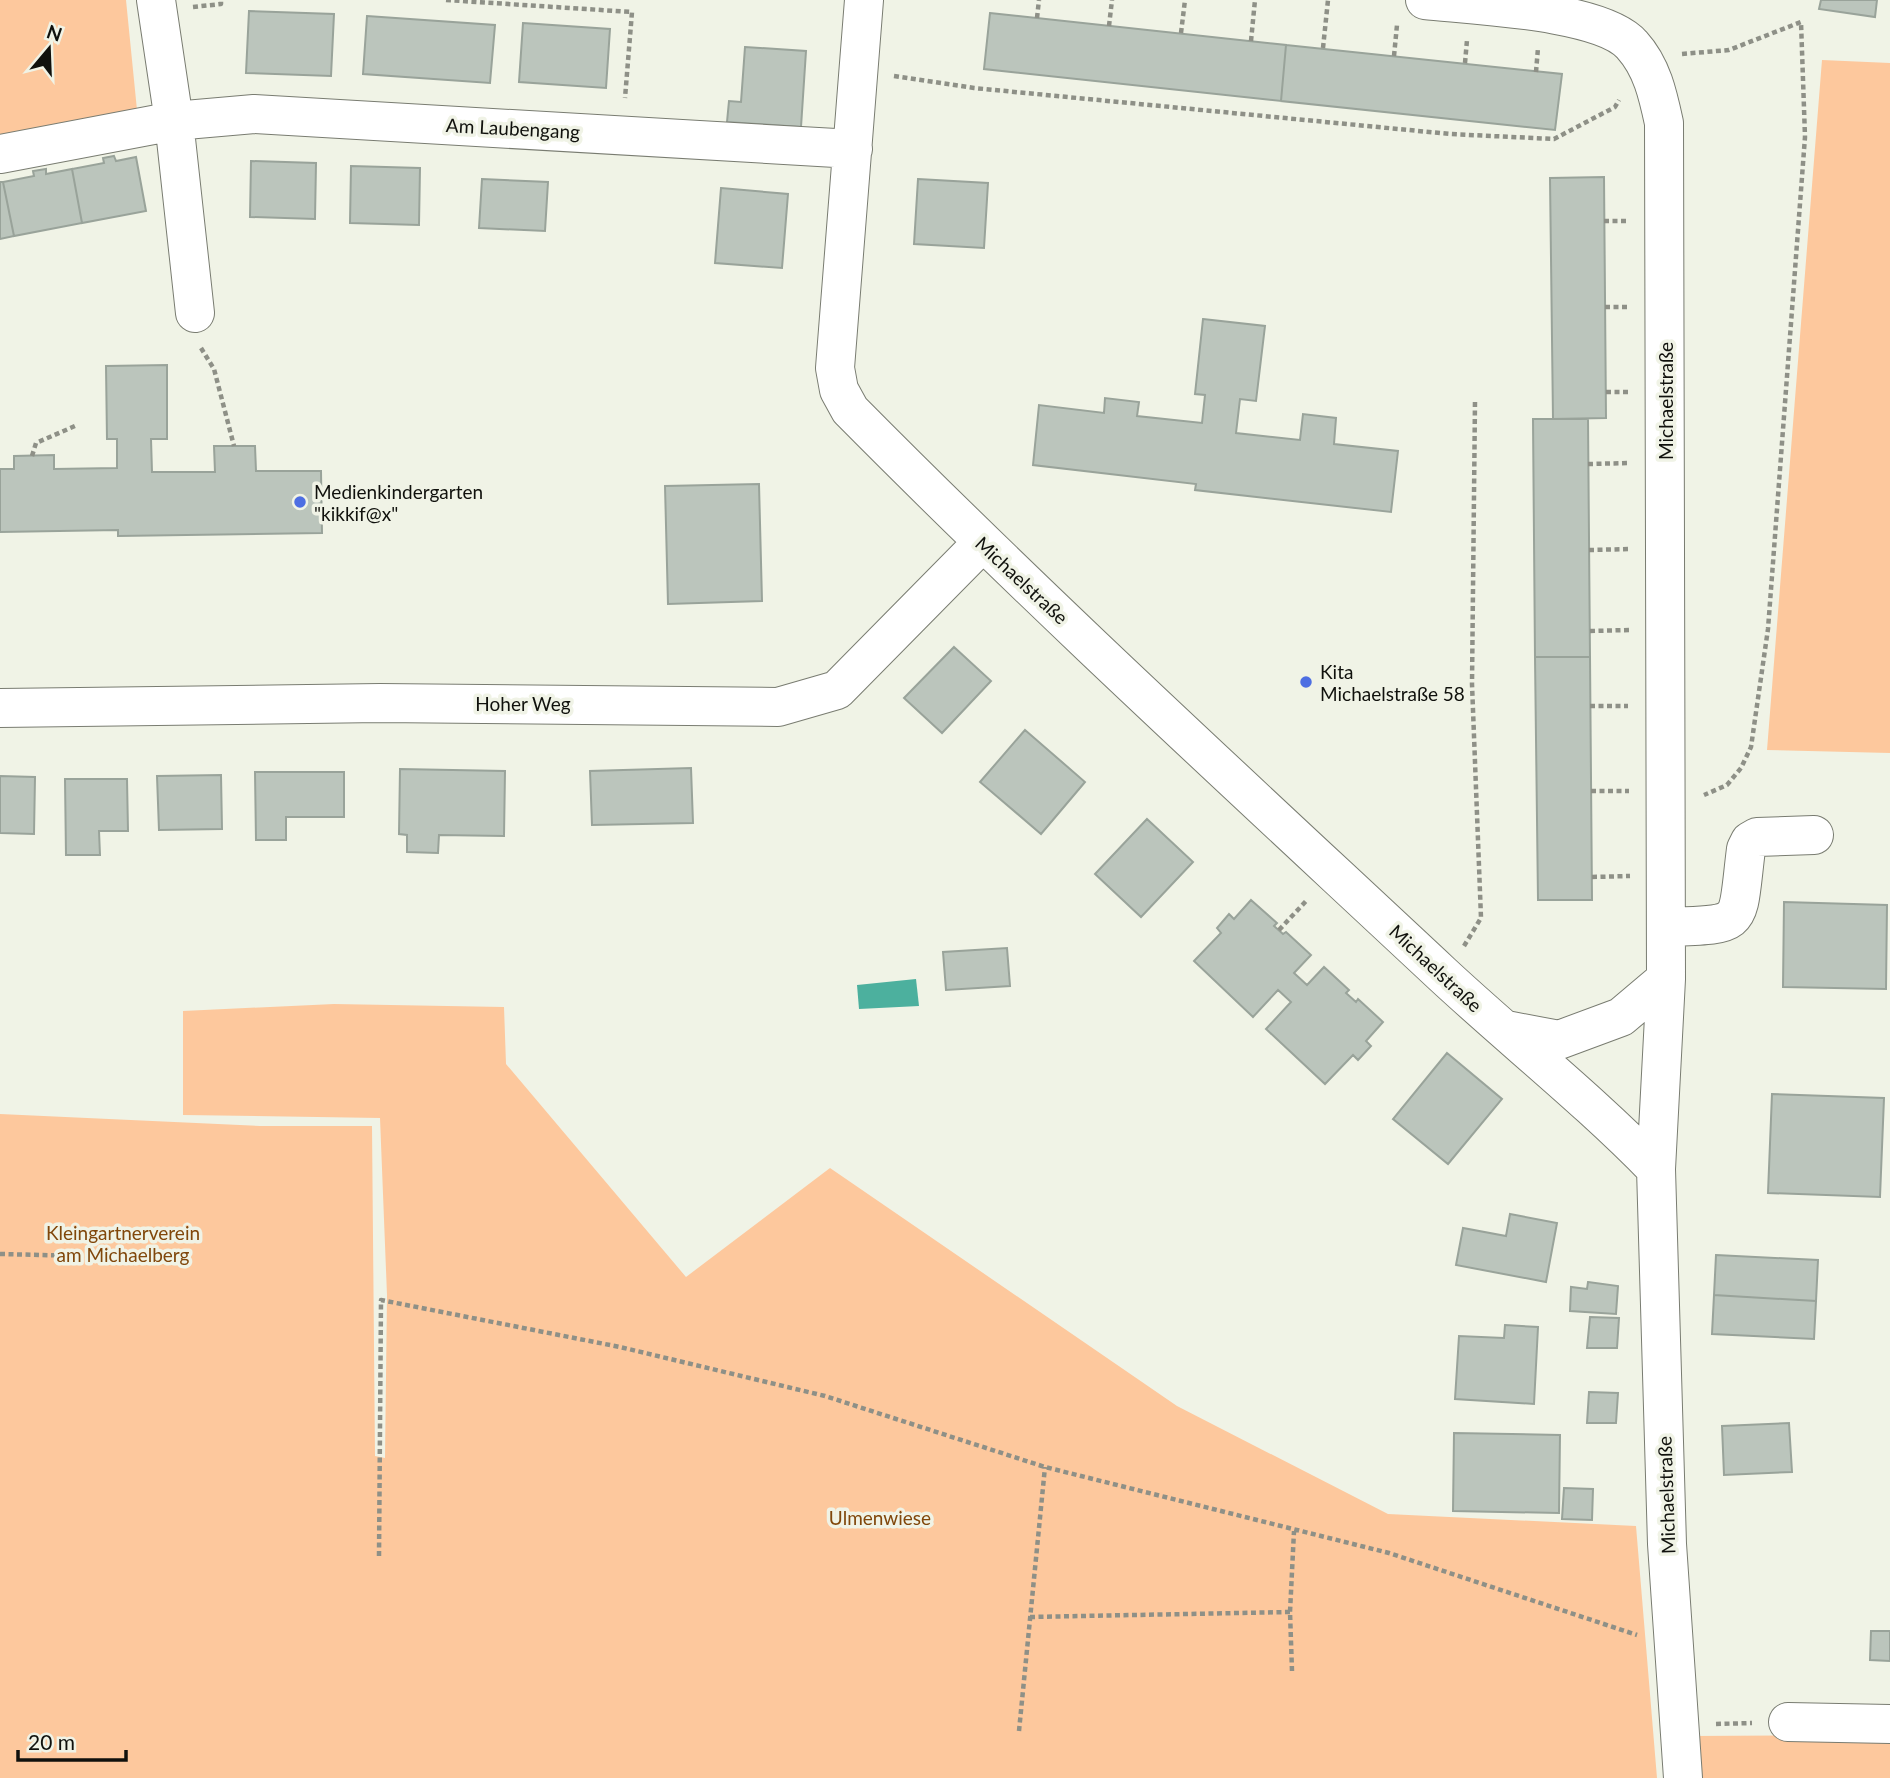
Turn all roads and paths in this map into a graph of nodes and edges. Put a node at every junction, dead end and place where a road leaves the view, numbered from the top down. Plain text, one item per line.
1 (156, 0) edge
2 (446, 0) edge
3 (864, 0) edge
4 (1039, 0) edge
5 (1112, 0) edge
6 (1185, 0) edge
7 (1255, 0) edge
8 (1328, 0) edge
9 (1425, 0) edge
10 (1037, 18) dead end
11 (1109, 26) dead end
12 (1181, 33) dead end
13 (1251, 41) dead end
14 (1323, 48) dead end
15 (1729, 50) dead end
16 (1640, 58) junction
17 (859, 70) junction
18 (625, 98) dead end
19 (174, 121) junction
20 (853, 149) junction
21 (0, 154) edge
22 (197, 330) joint
23 (1475, 401) dead end
24 (75, 426) dead end
25 (234, 446) dead end
26 (32, 456) dead end
27 (982, 543) junction
28 (0, 708) edge
29 (1667, 791) junction
30 (1814, 835) dead end
31 (1666, 928) junction
32 (1446, 977) junction
33 (1666, 979) junction
34 (1501, 1028) junction
35 (1656, 1169) junction
36 (0, 1254) edge
37 (164, 1258) dead end
38 (1045, 1467) junction
39 (1294, 1531) junction
40 (379, 1556) dead end
41 (1290, 1612) junction
42 (1030, 1617) junction
43 (1674, 1647) junction
44 (1293, 1671) dead end
45 (1788, 1722) joint
46 (1890, 1724) edge
47 (1679, 1726) junction
48 (1019, 1731) dead end
49 (1683, 1778) edge

1 - 19 street
2 - 18 path
3 - 17 street, Michaelstraße
4 - 10 path
5 - 11 path
6 - 12 path
7 - 13 path
8 - 14 path
9 - 16 street, Michaelstraße
15 - 29 path
16 - 17 path
16 - 29 street, Michaelstraße
17 - 20 street, Michaelstraße
19 - 20 street, Am Laubengang
19 - 21 street, Am Laubengang
19 - 22 street
20 - 27 street, Michaelstraße
22 - 25 path
23 - 32 path
24 - 26 path
27 - 28 street, Hoher Weg
27 - 32 street, Michaelstraße
29 - 31 street, Michaelstraße
30 - 31 street
31 - 33 street, Michaelstraße
32 - 34 street, Michaelstraße
33 - 34 street, Michaelstraße
33 - 35 street, Michaelstraße
34 - 35 street, Michaelstraße
35 - 43 street, Michaelstraße
36 - 37 path
38 - 39 path
38 - 40 path
38 - 42 path
39 - 41 path
39 - 43 path
41 - 42 path
41 - 44 path
42 - 48 path
43 - 47 street, Michaelstraße
45 - 46 street
45 - 47 path
47 - 49 street, Michaelstraße

